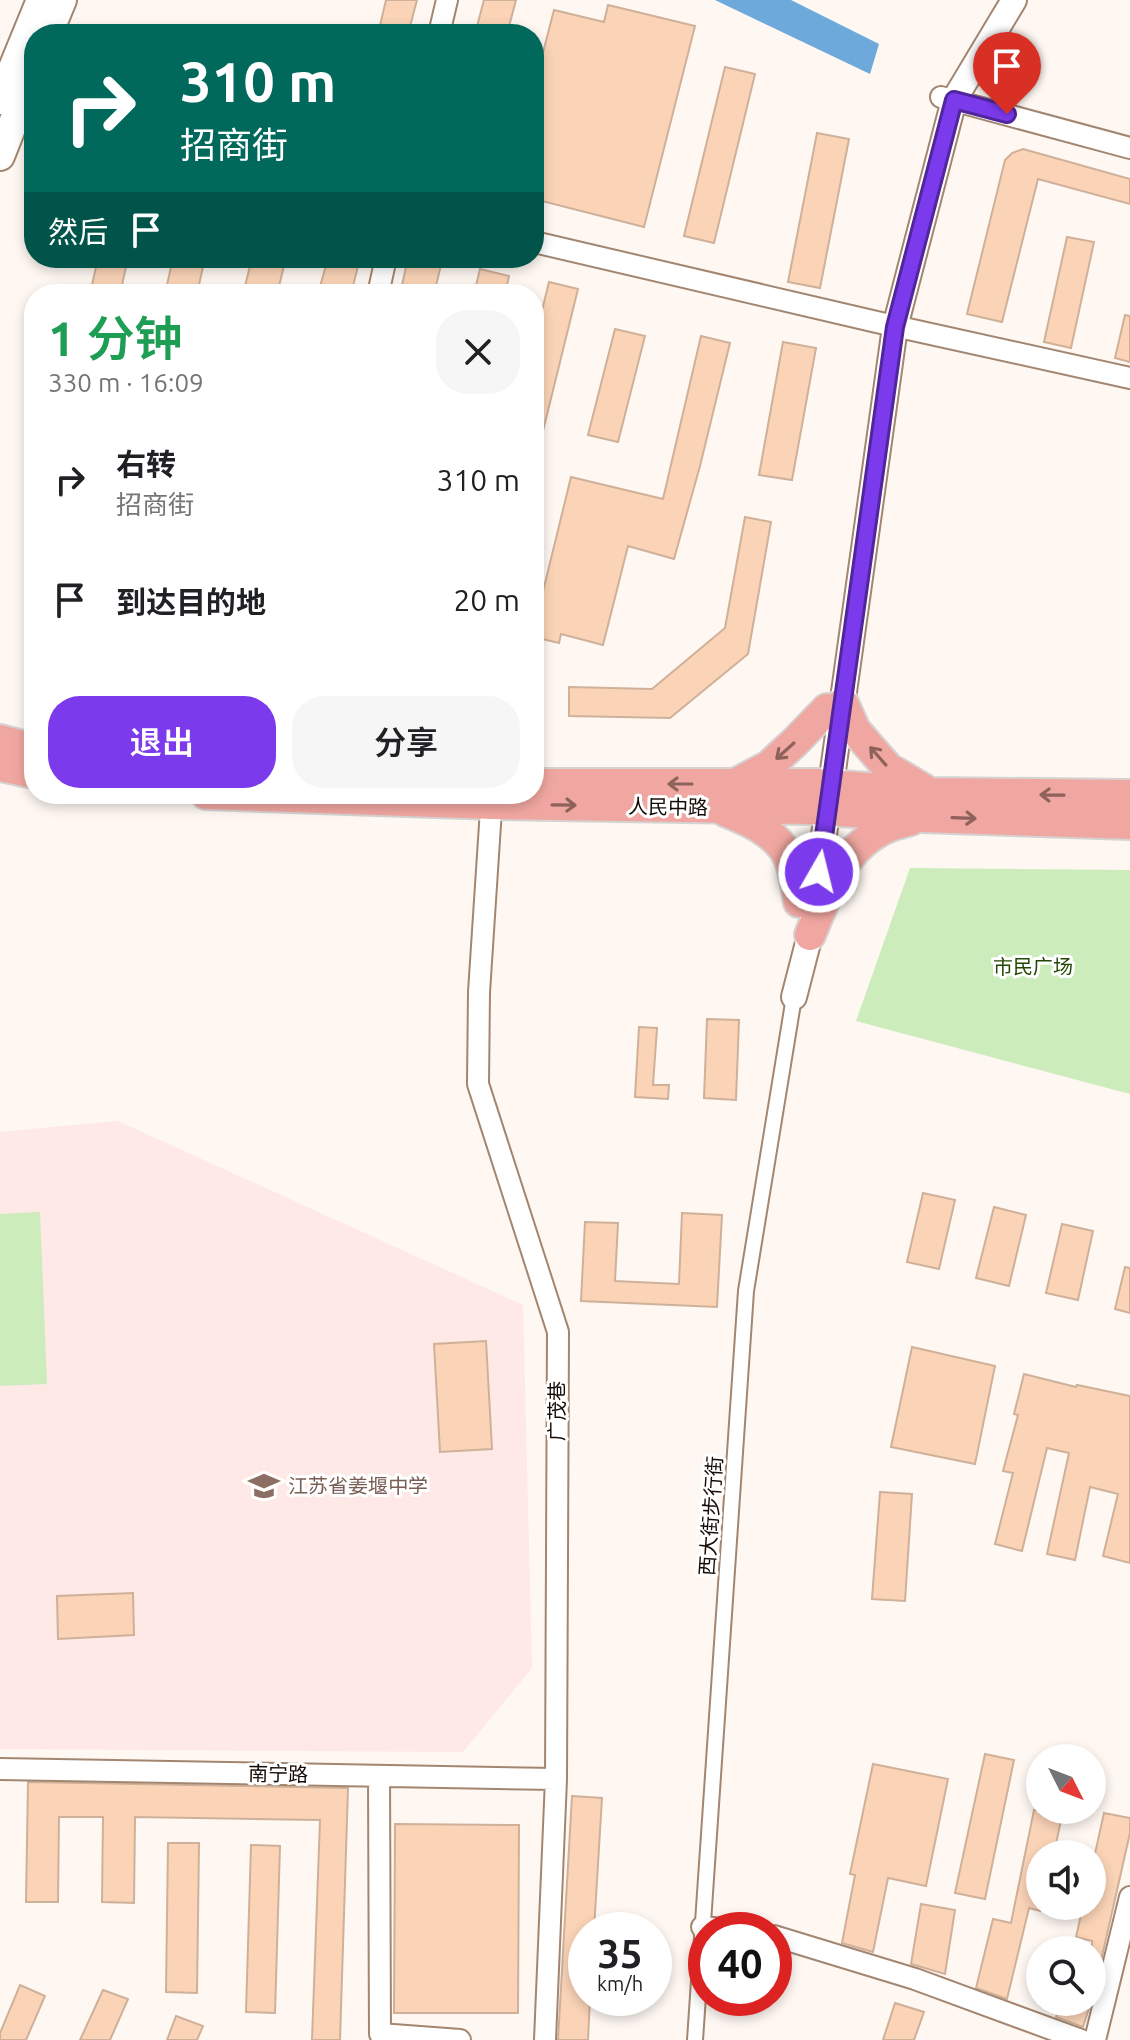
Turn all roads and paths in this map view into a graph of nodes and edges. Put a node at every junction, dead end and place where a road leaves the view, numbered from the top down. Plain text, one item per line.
1 (41, 0) edge
2 (62, 0) edge
3 (447, 0) edge
4 (998, 0) edge
5 (1014, 0) edge
6 (35, 24) edge
7 (52, 24) edge
8 (441, 24) edge
9 (24, 67) edge
10 (24, 89) edge
11 (947, 99) junction
12 (13, 110) edge
13 (1130, 148) edge
14 (0, 156) edge
15 (544, 244) edge
16 (888, 325) junction
17 (1130, 378) edge
18 (835, 706) junction
19 (0, 740) edge
20 (24, 746) edge
21 (0, 766) edge
22 (24, 771) edge
23 (544, 784) edge
24 (735, 784) junction
25 (1130, 795) edge
26 (822, 797) junction
27 (544, 801) edge
28 (493, 804) edge
29 (926, 805) junction
30 (715, 807) junction
31 (1130, 824) edge
32 (799, 902) junction
33 (810, 935) junction
34 (794, 997) junction
35 (0, 1769) edge
36 (379, 1776) junction
37 (556, 1779) junction
38 (1130, 1897) edge
39 (703, 1912) edge
40 (792, 1941) edge
41 (696, 2016) edge
42 (460, 2040) edge
43 (545, 2040) edge
44 (695, 2040) edge
45 (1081, 2040) edge
46 (1095, 2040) edge

1 - 6 main road
2 - 7 main road
3 - 8 street
4 - 11 street
5 - 11 street
9 - 12 main road
10 - 12 main road
11 - 13 street
11 - 16 street
12 - 14 main road
15 - 16 street
16 - 17 street
16 - 18 street
18 -> 24 main road
18 - 26 street
29 -> 18 main road
19 - 20 main road
21 - 22 main road
24 -> 23 main road, 人民中路
24 - 26 main road, 人民中路
25 -> 29 main road, 人民中路
26 - 29 main road, 人民中路
26 - 30 main road, 人民中路
26 - 32 street
26 - 33 street
27 -> 30 main road, 人民中路
28 - 37 street, 广茂巷
29 -> 31 main road, 人民中路
29 - 33 main road
30 - 32 main road
32 - 34 street
33 - 34 street
34 - 39 street, 西大街步行街
35 - 36 street, 南宁路
36 - 37 street, 南宁路
36 - 42 street
37 - 43 street, 广茂巷
38 - 46 street
40 - 45 street
41 - 44 street, 西大街步行街

